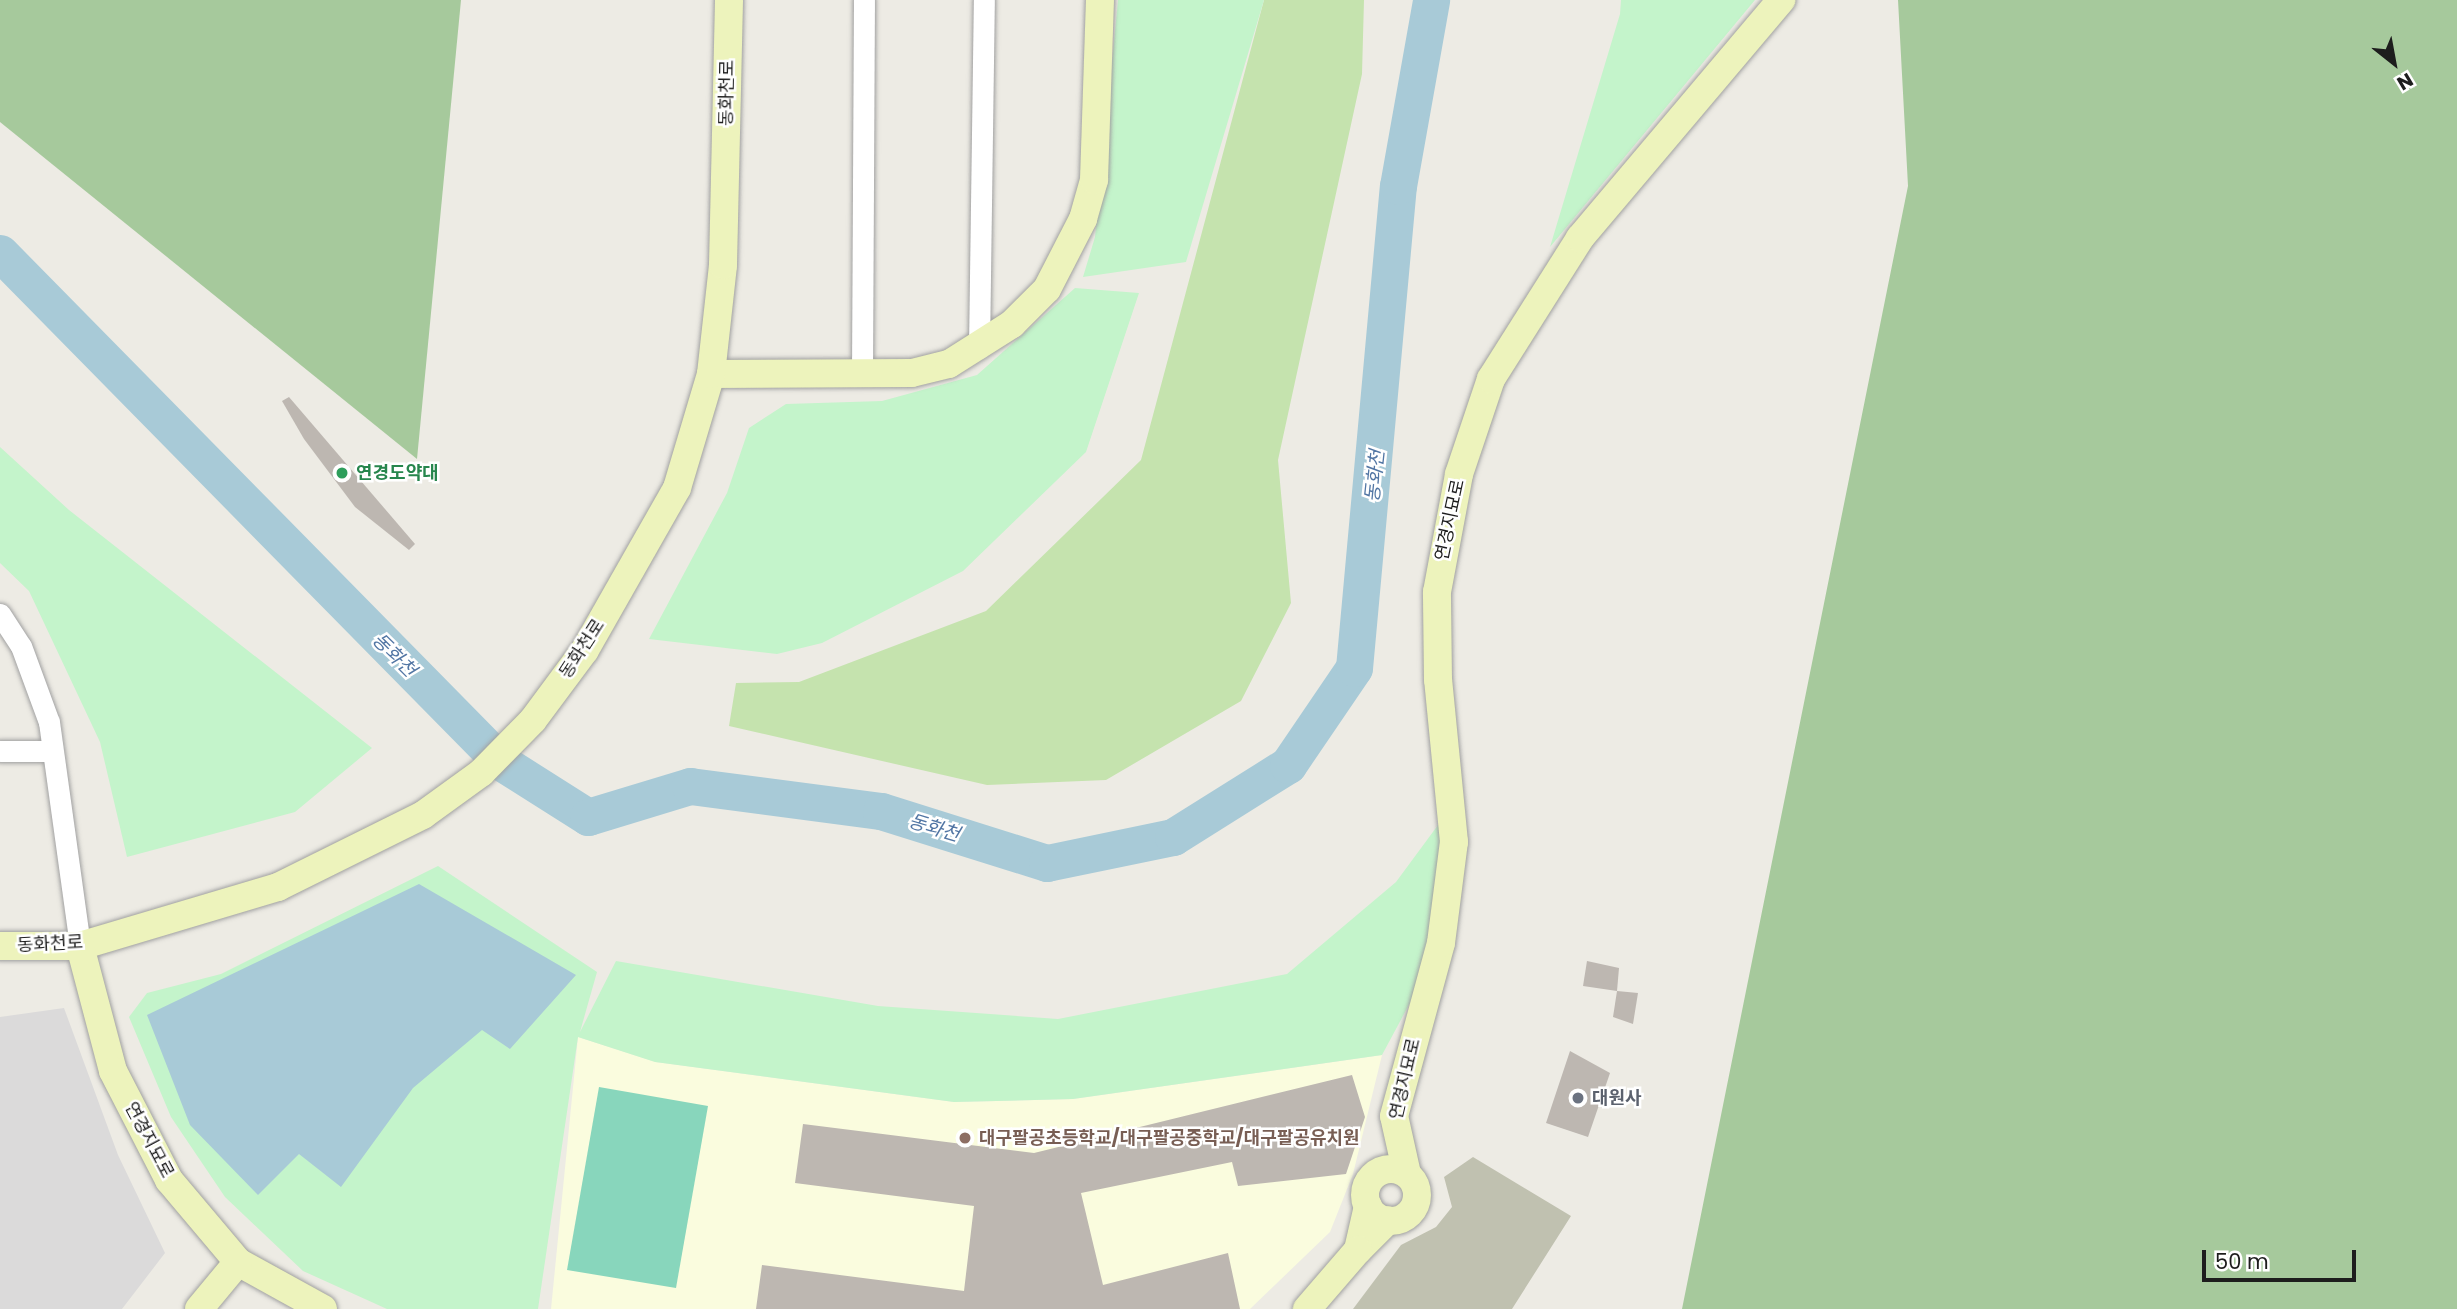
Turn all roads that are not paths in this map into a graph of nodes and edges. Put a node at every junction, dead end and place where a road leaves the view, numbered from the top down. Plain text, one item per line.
1 (729, 0) edge
2 (864, 0) edge
3 (984, 0) edge
4 (1100, 0) edge
5 (1781, 0) edge
6 (979, 348) junction
7 (711, 374) junction
8 (862, 376) junction
9 (0, 614) edge
10 (0, 751) edge
11 (50, 751) junction
12 (0, 946) edge
13 (80, 946) junction
14 (1394, 1172) junction
15 (1378, 1213) junction
16 (238, 1262) junction
17 (199, 1309) edge
18 (323, 1309) edge
19 (1307, 1309) edge

1 - 7 street, 동화천로
2 - 8 street
3 - 6 street
4 - 6 street
5 - 14 street, 연경지묘로
6 - 8 street
7 - 8 street
7 - 13 street, 동화천로
9 - 11 street
10 - 11 street
11 - 13 street
12 - 13 street, 동화천로
13 - 16 street, 연경지묘로
14 - 15 street, 연경지묘로
14 - 15 street
15 - 19 street
16 - 17 street
16 - 18 street, 연경지묘로

